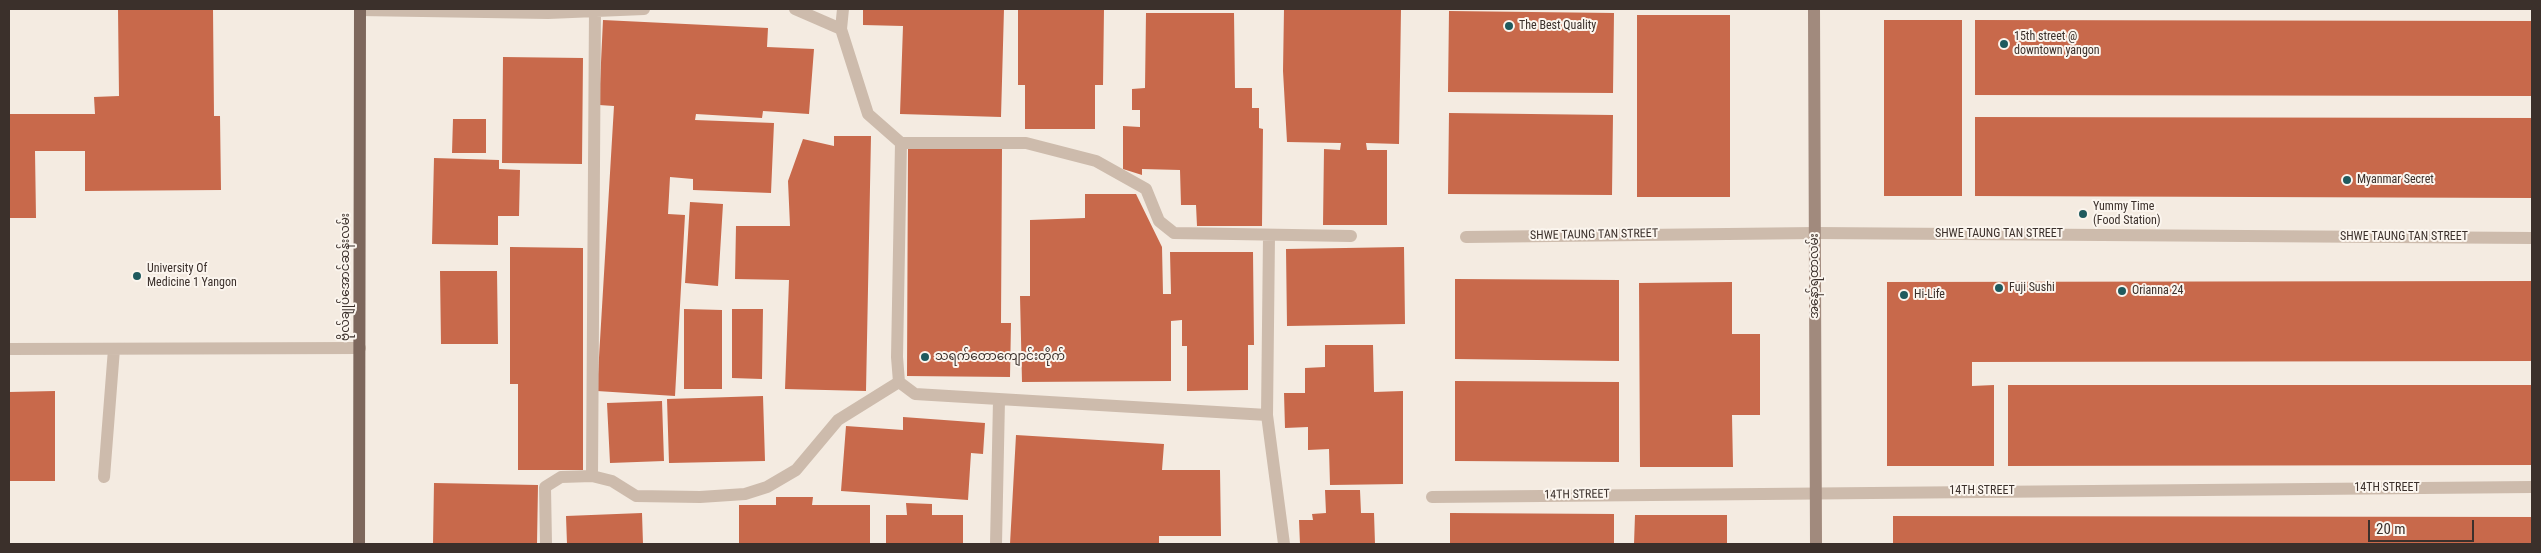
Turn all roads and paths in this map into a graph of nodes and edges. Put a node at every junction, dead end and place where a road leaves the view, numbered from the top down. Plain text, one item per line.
1 (644, 9) edge
2 (795, 9) edge
3 (842, 9) edge
4 (1814, 9) edge
5 (360, 10) edge
6 (595, 10) edge
7 (841, 29) junction
8 (901, 143) junction
9 (1815, 233) junction
10 (1269, 236) junction
11 (1351, 236) dead end
12 (1466, 237) dead end
13 (2532, 238) edge
14 (114, 348) junction
15 (360, 348) junction
16 (9, 349) edge
17 (899, 382) junction
18 (999, 400) junction
19 (1267, 415) junction
20 (592, 476) junction
21 (104, 477) dead end
22 (2532, 487) edge
23 (1816, 492) junction
24 (1432, 497) dead end
25 (359, 544) edge
26 (546, 544) edge
27 (996, 544) edge
28 (1284, 544) edge
29 (1816, 544) edge

1 - 6 street
2 - 7 street
3 - 7 street
4 - 9 main road, အနော်ရထာလမ်း
5 - 6 street
5 - 15 main road, ဗိုလ်ချုပ်အောင်ဆန်းလမ်း
6 - 20 street
7 - 8 street
8 - 10 street
8 - 17 street
9 - 12 street, SHWE TAUNG TAN STREET
9 - 13 street, SHWE TAUNG TAN STREET
9 - 23 main road, အနော်ရထာလမ်း
10 - 11 street
10 - 19 street
14 - 15 street
14 - 16 street
14 - 21 street
15 - 25 main road, ဗိုလ်ချုပ်အောင်ဆန်းလမ်း
17 - 18 street
17 - 20 street
18 - 19 street
18 - 27 street
19 - 28 street
20 - 26 street
22 - 23 street, 14TH STREET
23 - 24 street, 14TH STREET
23 - 29 main road, အနော်ရထာလမ်း

